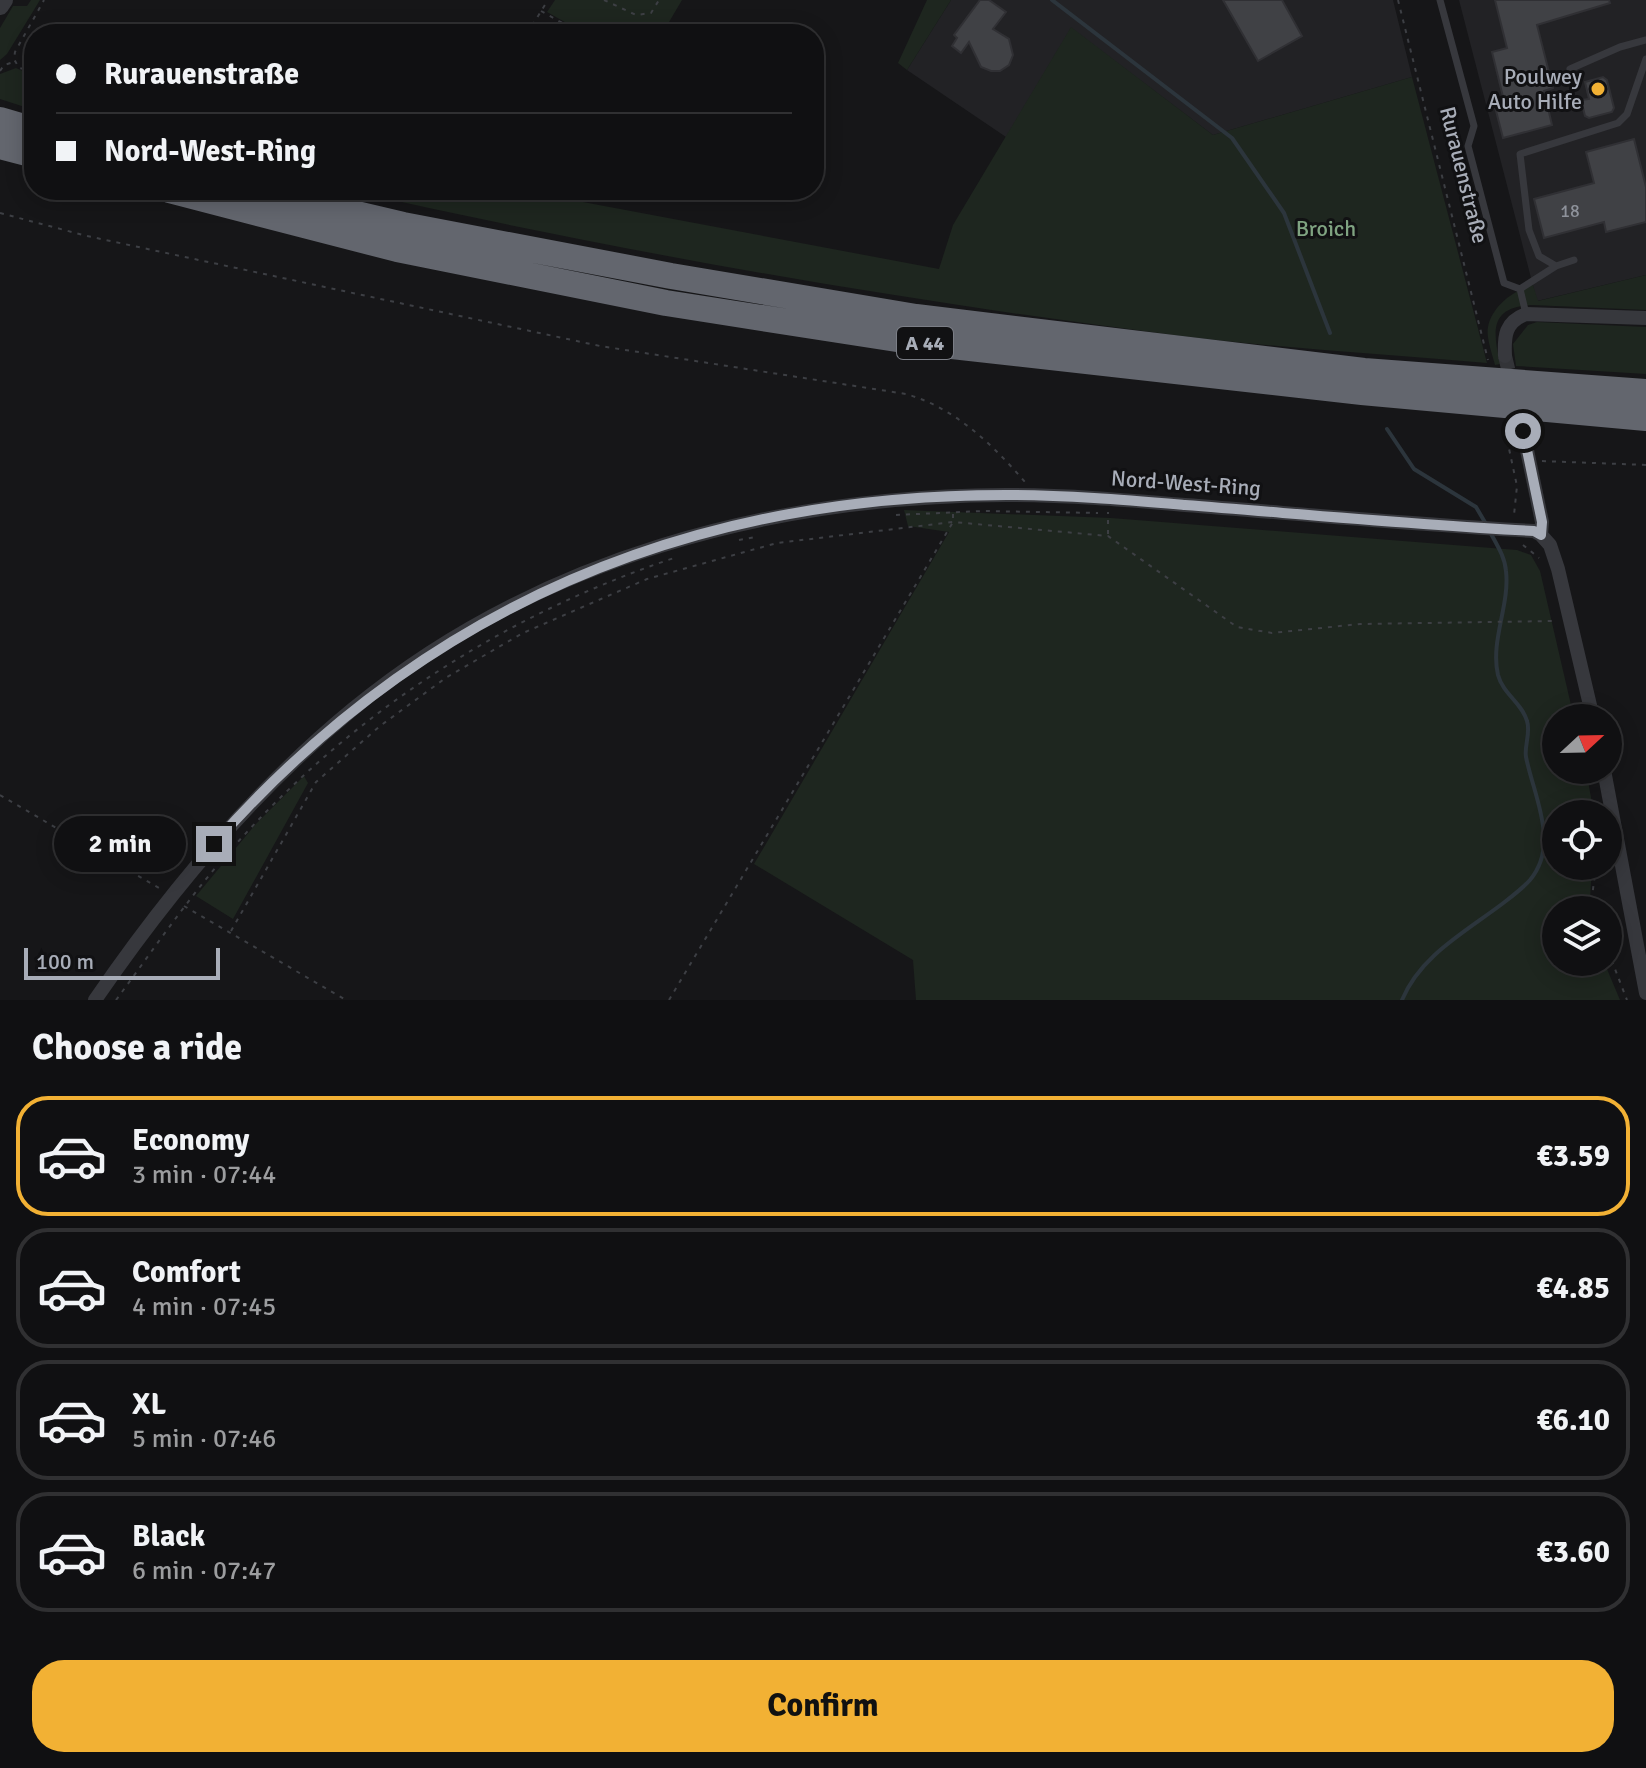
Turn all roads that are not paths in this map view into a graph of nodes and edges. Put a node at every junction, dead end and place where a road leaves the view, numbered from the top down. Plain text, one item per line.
1 (4, 0) edge
2 (1440, 0) edge
3 (0, 6) edge
4 (1646, 40) edge
5 (1646, 59) edge
6 (1570, 69) dead end
7 (0, 120) edge
8 (24, 127) edge
9 (0, 146) edge
10 (24, 152) edge
11 (208, 200) edge
12 (297, 200) edge
13 (1574, 260) dead end
14 (1556, 266) junction
15 (1520, 289) junction
16 (1526, 314) junction
17 (1646, 318) edge
18 (1505, 356) tunnel mouth
19 (1646, 392) edge
20 (1646, 418) edge
21 (1523, 431) tunnel mouth
22 (1541, 535) junction
23 (1590, 704) edge
24 (1607, 784) edge
25 (1646, 993) edge
26 (95, 1000) edge

1 - 3 street
2 - 15 lane
4 - 6 lane
5 - 14 lane
7 - 8 highway
9 - 10 highway
11 - 20 highway, A 44
12 - 19 highway, A 44
13 - 14 lane
14 - 15 lane
15 - 16 lane
16 - 17 street
16 - 18 street
21 - 22 street
22 - 23 street
22 - 26 street, Nord-West-Ring
24 - 25 street

